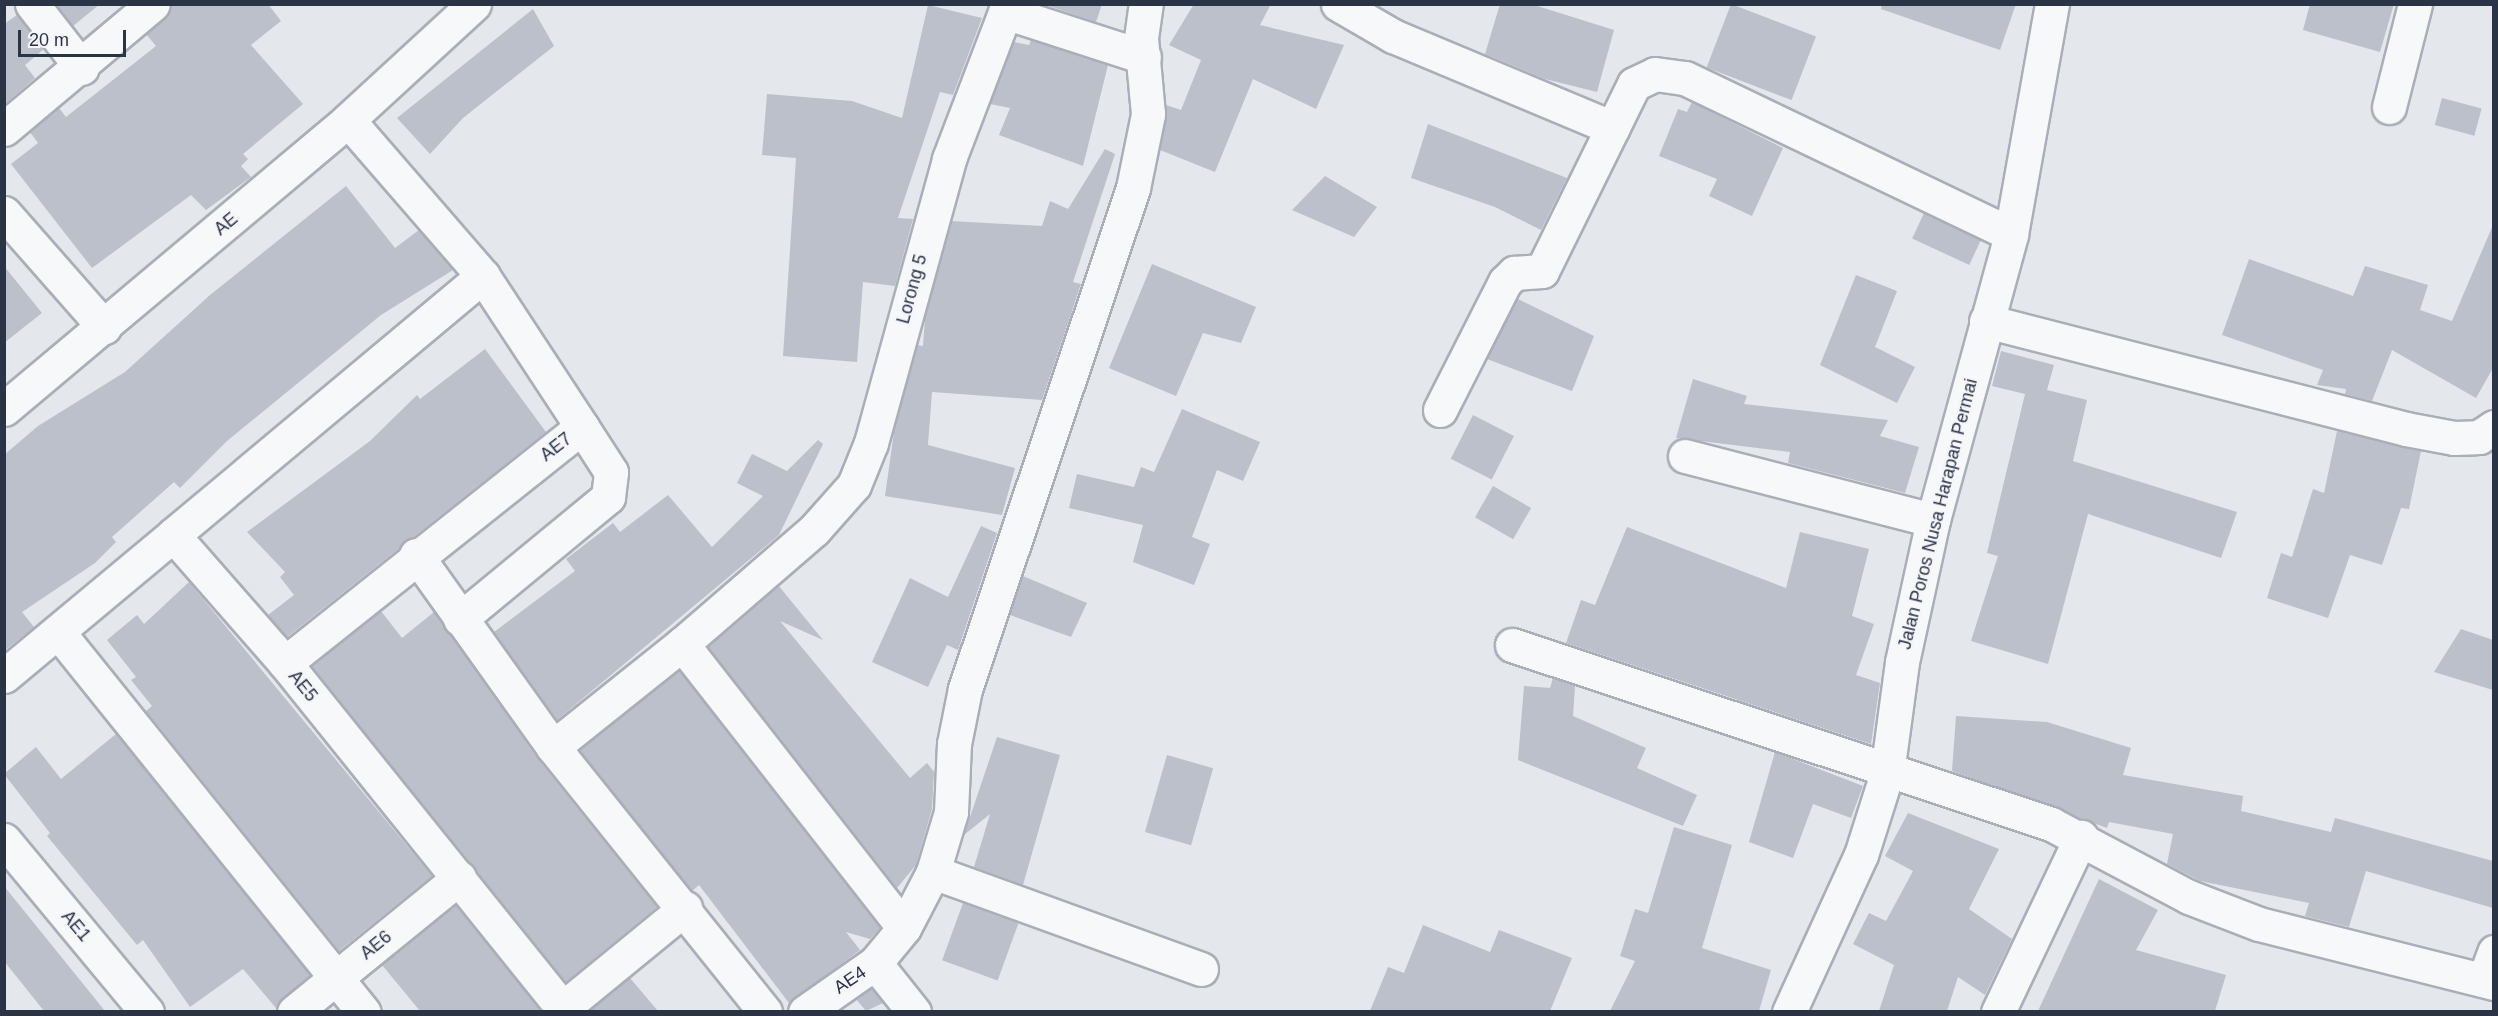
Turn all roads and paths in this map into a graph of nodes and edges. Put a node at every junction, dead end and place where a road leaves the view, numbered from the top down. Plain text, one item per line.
1 (32, 4) edge
2 (153, 4) edge
3 (474, 4) edge
4 (1146, 4) edge
5 (1338, 4) edge
6 (2052, 4) edge
7 (2415, 4) edge
8 (1144, 57) junction
9 (82, 68) junction
10 (2389, 107) dead end
11 (348, 120) junction
12 (1613, 128) junction
13 (4, 129) edge
14 (4, 213) edge
15 (2011, 234) junction
16 (483, 276) junction
17 (1986, 321) junction
18 (104, 327) junction
19 (4, 409) edge
20 (1440, 410) dead end
21 (582, 427) junction
22 (2493, 428) edge
23 (1685, 456) dead end
24 (1933, 520) junction
25 (173, 535) junction
26 (416, 555) junction
27 (460, 619) junction
28 (58, 632) junction
29 (682, 644) junction
30 (1512, 645) dead end
31 (285, 663) junction
32 (4, 676) edge
33 (552, 747) junction
34 (1887, 773) junction
35 (2081, 837) junction
36 (6, 846) edge
37 (933, 872) junction
38 (459, 879) junction
39 (685, 908) junction
40 (904, 928) junction
41 (875, 963) junction
42 (1201, 969) dead end
43 (2490, 971) edge
44 (335, 978) junction
45 (565, 1010) edge
46 (147, 1011) edge
47 (294, 1011) edge
48 (364, 1011) edge
49 (765, 1011) edge
50 (805, 1011) edge
51 (914, 1011) edge
52 (1789, 1011) edge
53 (1998, 1011) edge

1 - 9 street
2 - 9 street
3 - 11 street, AE
4 - 8 street
5 - 12 street
6 - 15 street, Jalan Poros Nusa Harapan Permai
7 - 10 street
8 - 29 street, Lorong 5
8 - 37 street
9 - 13 street
11 - 16 street, AE7
11 - 18 street, AE
12 - 15 street
12 - 20 street
14 - 18 street
15 - 17 street, Jalan Poros Nusa Harapan Permai
16 - 21 street, AE7
16 - 25 street
17 - 22 street
17 - 24 street, Jalan Poros Nusa Harapan Permai
18 - 19 street, AE
21 - 26 street, AE7
21 - 27 street
23 - 24 street
24 - 34 street, Jalan Poros Nusa Harapan Permai
25 - 28 street
25 - 31 street, AE5
26 - 27 street
26 - 31 street, AE7
27 - 33 street
28 - 32 street
28 - 44 street
29 - 33 street
29 - 40 street
30 - 34 street
31 - 38 street, AE5
33 - 39 street
34 - 35 street
34 - 52 street, Jalan Poros Nusa Harapan Permai
35 - 43 street
35 - 53 street
36 - 46 street, AE1
37 - 40 street
37 - 42 street
38 - 44 street, AE6
38 - 45 street, AE5
39 - 45 street
39 - 49 street
40 - 41 street
41 - 50 street, AE4
41 - 51 street, AE4
44 - 47 street, AE6
44 - 48 street

